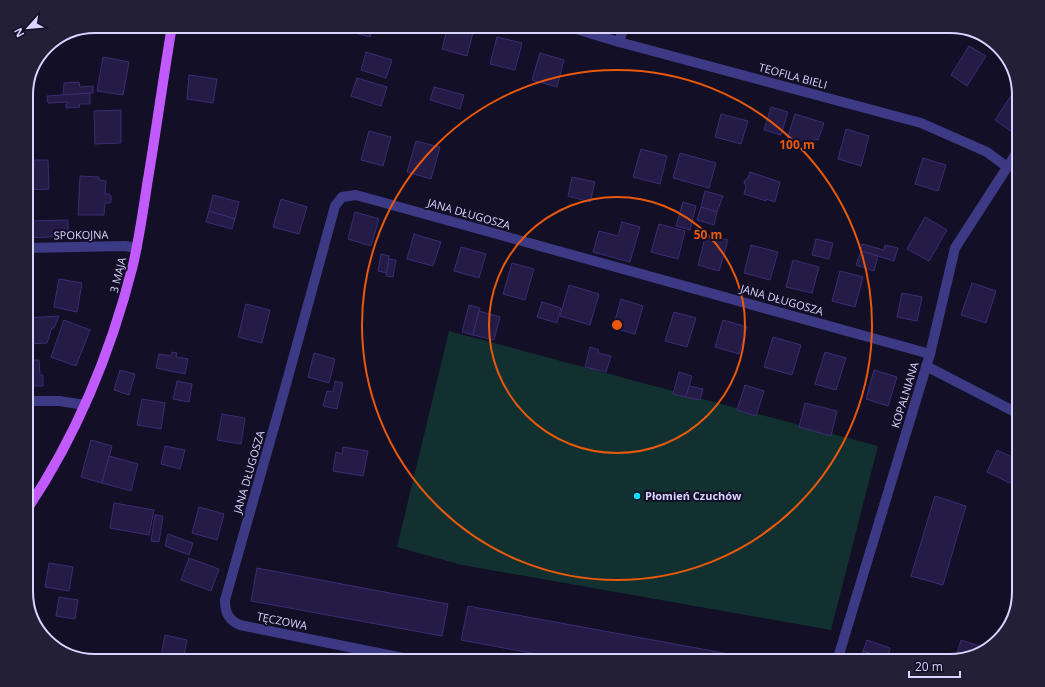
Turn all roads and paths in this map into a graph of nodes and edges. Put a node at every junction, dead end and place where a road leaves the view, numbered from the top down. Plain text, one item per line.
1 (171, 33) edge
2 (590, 33) edge
3 (622, 33) edge
4 (620, 42) junction
5 (1012, 160) edge
6 (1007, 167) junction
7 (33, 248) edge
8 (137, 248) junction
9 (930, 354) junction
10 (926, 366) junction
11 (33, 401) edge
12 (85, 405) junction
13 (1012, 410) edge
14 (33, 500) edge
15 (244, 534) joint
16 (383, 654) edge
17 (839, 654) edge

1 - 8 main road, 3 MAJA
2 - 4 street, TEOFILA BIELI
3 - 4 street
4 - 6 street, TEOFILA BIELI
5 - 6 street, KOPALNIANA
6 - 9 street, KOPALNIANA
7 - 8 street, SPOKOJNA
8 - 12 main road, 3 MAJA
9 - 10 street, KOPALNIANA
9 - 15 street, JANA DŁUGOSZA
10 - 13 street
10 - 17 street, KOPALNIANA
11 - 12 street
12 - 14 main road, 3 MAJA
15 - 16 street, TĘCZOWA

